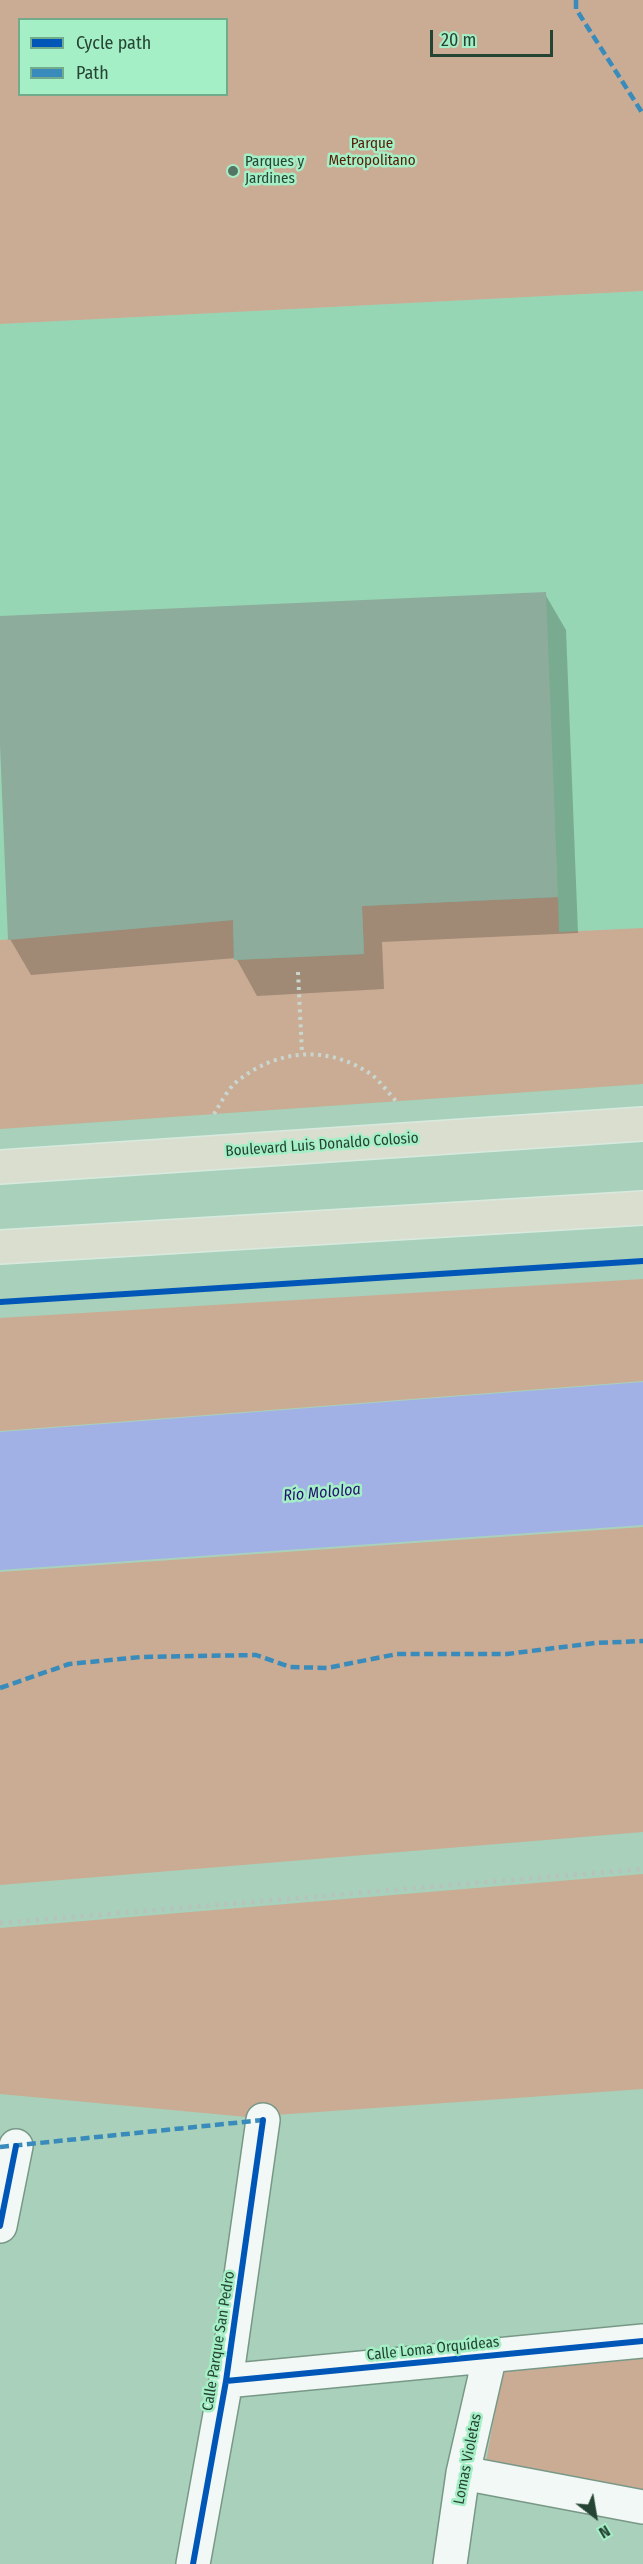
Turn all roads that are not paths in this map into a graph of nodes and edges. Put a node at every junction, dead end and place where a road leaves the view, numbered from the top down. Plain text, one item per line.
1 (643, 1124) edge
2 (0, 1167) edge
3 (643, 1208) edge
4 (0, 1247) edge
5 (263, 2120) dead end
6 (16, 2146) dead end
7 (0, 2226) edge
8 (643, 2342) edge
9 (490, 2355) junction
10 (226, 2381) junction
11 (463, 2474) junction
12 (643, 2507) edge
13 (193, 2564) edge
14 (450, 2564) edge

1 - 2 main road, Boulevard Luis Donaldo Colosio
3 - 4 main road
5 - 10 street, Calle Parque San Pedro
6 - 7 street
8 - 9 street, Calle Loma Orquídeas
9 - 10 street, Calle Loma Orquídeas
9 - 11 street, Lomas Violetas
10 - 13 street, Calle Parque San Pedro
11 - 12 street
11 - 14 street, Lomas Violetas

